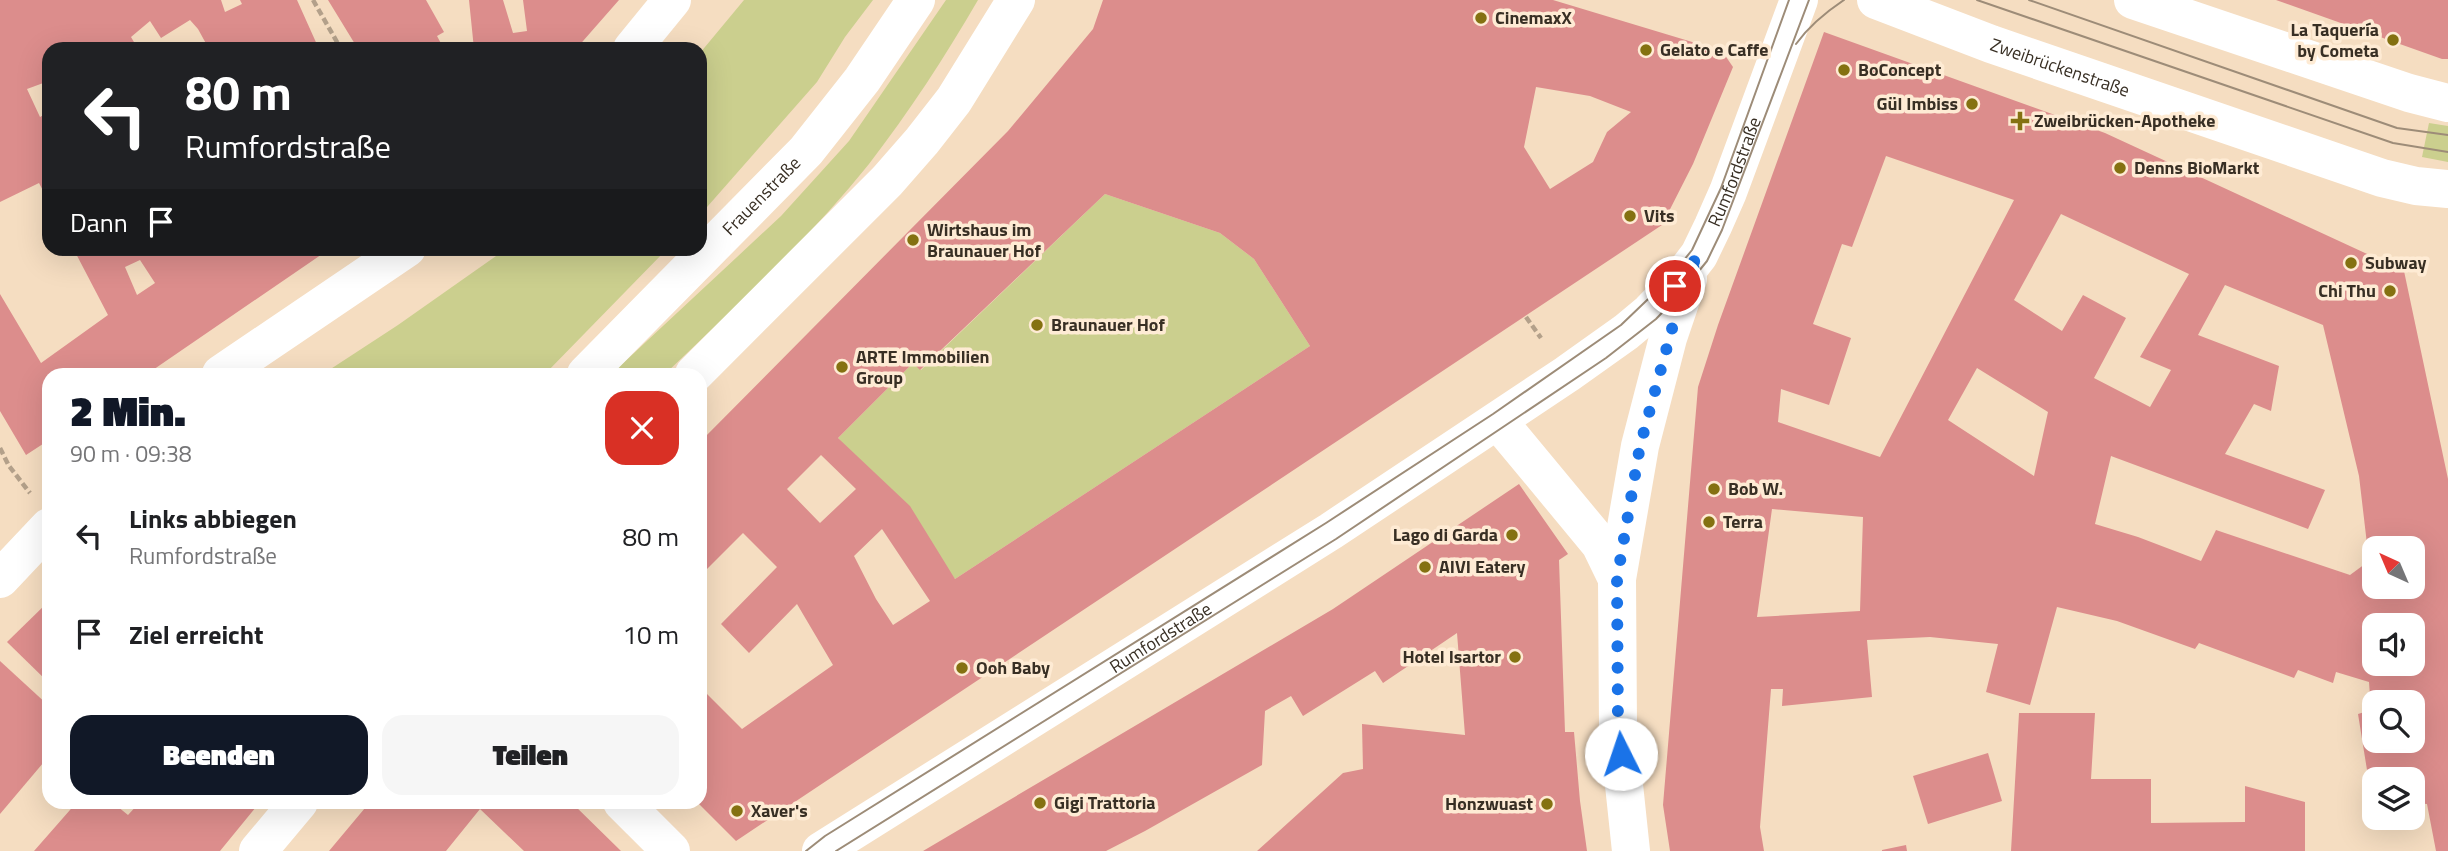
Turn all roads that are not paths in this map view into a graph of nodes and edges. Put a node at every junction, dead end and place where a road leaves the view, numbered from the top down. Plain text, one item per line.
1 (672, 0) edge
2 (915, 0) edge
3 (1016, 0) edge
4 (1799, 0) edge
5 (1876, 0) edge
6 (2133, 0) edge
7 (638, 42) edge
8 (2448, 103) edge
9 (2448, 189) edge
10 (707, 251) edge
11 (1699, 255) junction
12 (395, 256) edge
13 (702, 256) edge
14 (230, 368) edge
15 (592, 368) edge
16 (700, 368) edge
17 (1498, 421) junction
18 (42, 534) edge
19 (0, 579) edge
20 (1617, 579) junction
21 (293, 809) edge
22 (629, 809) edge
23 (258, 851) edge
24 (671, 851) edge
25 (821, 851) edge
26 (1631, 851) edge

1 - 7 street
2 - 10 street, Frauenstraße
3 - 16 street
4 - 11 street, Rumfordstraße
5 - 9 street, Zweibrückenstraße
6 - 8 street
11 - 17 street, Rumfordstraße
11 - 20 street
12 - 14 street
13 - 15 street, Frauenstraße
17 - 20 street
17 - 25 street, Rumfordstraße
18 - 19 street
20 - 26 street
21 - 23 street
22 - 24 street

